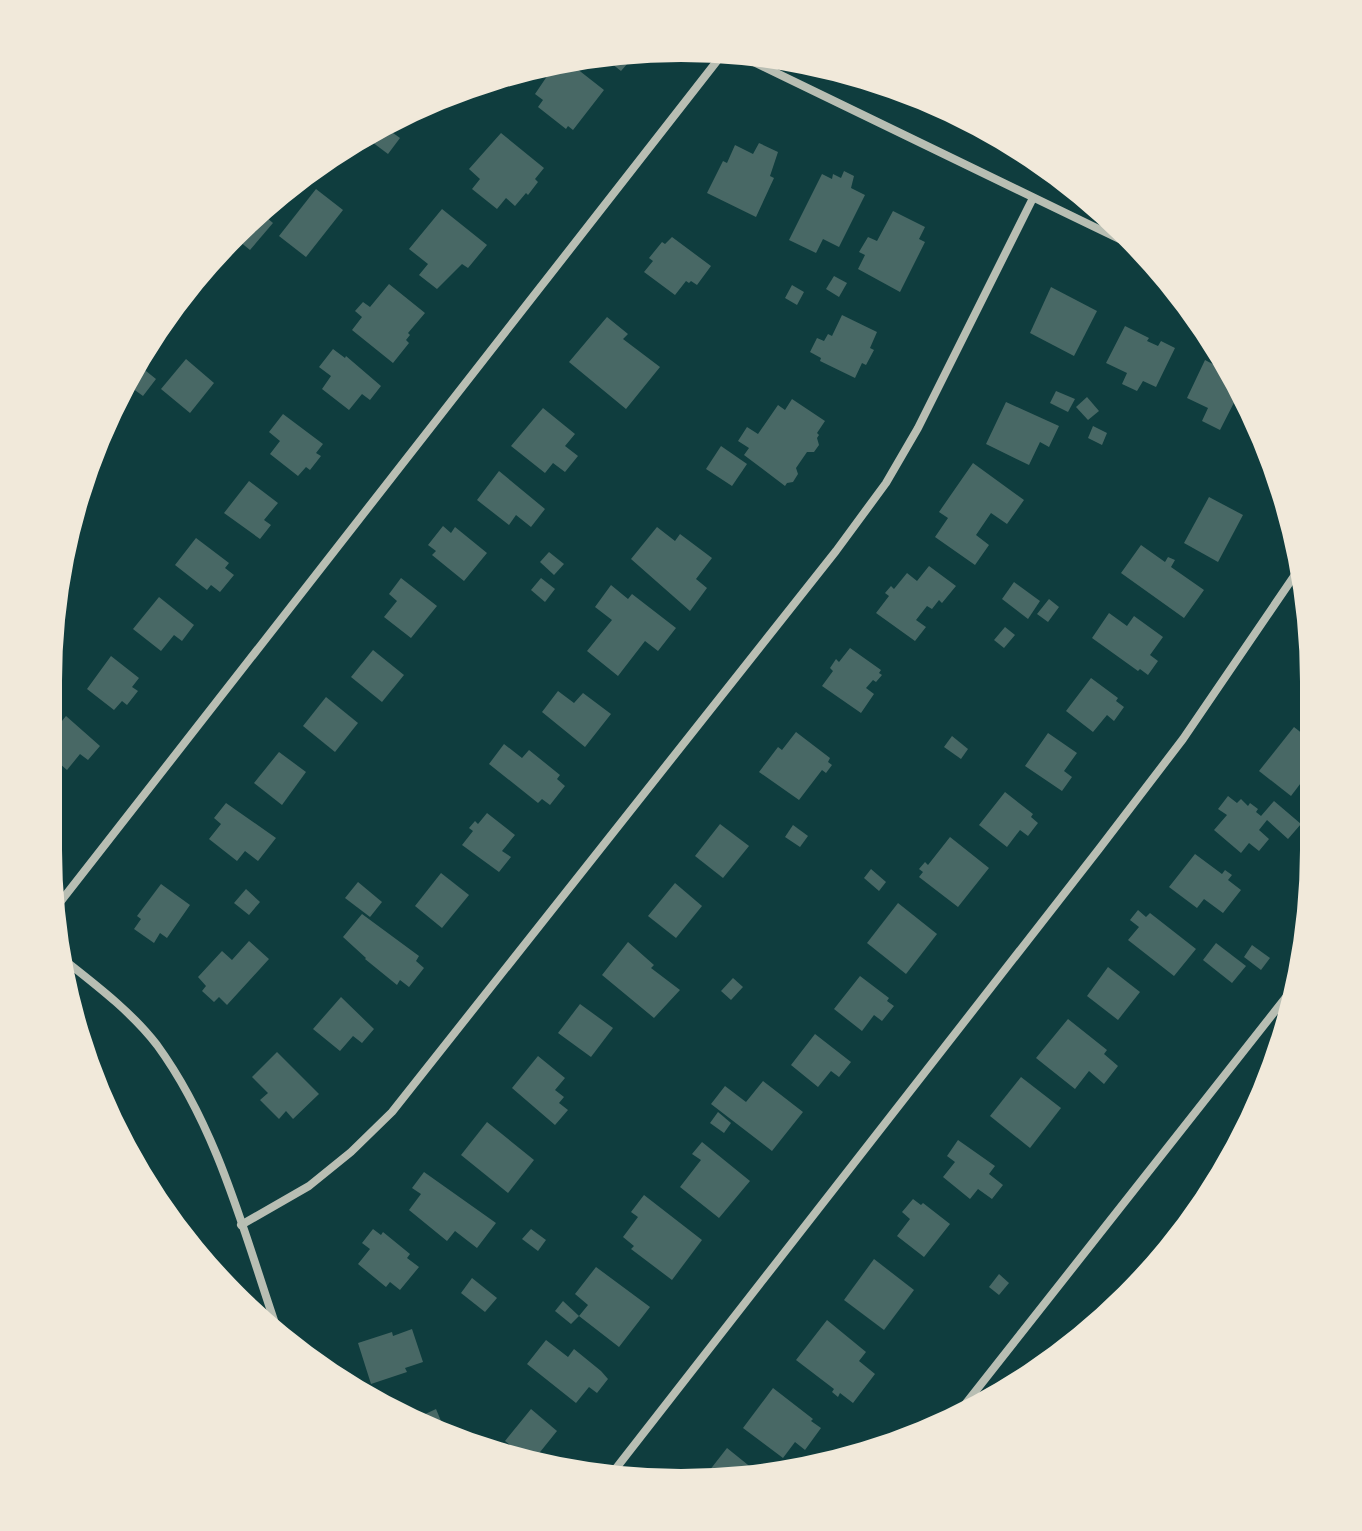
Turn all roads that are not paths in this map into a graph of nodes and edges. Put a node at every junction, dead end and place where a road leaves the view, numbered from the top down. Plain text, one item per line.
1 (716, 63) edge
2 (765, 67) edge
3 (1033, 198) junction
4 (1110, 234) edge
5 (1291, 580) edge
6 (64, 898) edge
7 (73, 967) edge
8 (1280, 1004) edge
9 (241, 1225) junction
10 (272, 1314) edge
11 (972, 1396) edge
12 (618, 1466) edge

1 - 6 street
2 - 3 street
3 - 4 street
3 - 9 street
5 - 12 street
7 - 9 street
8 - 11 street
9 - 10 street

